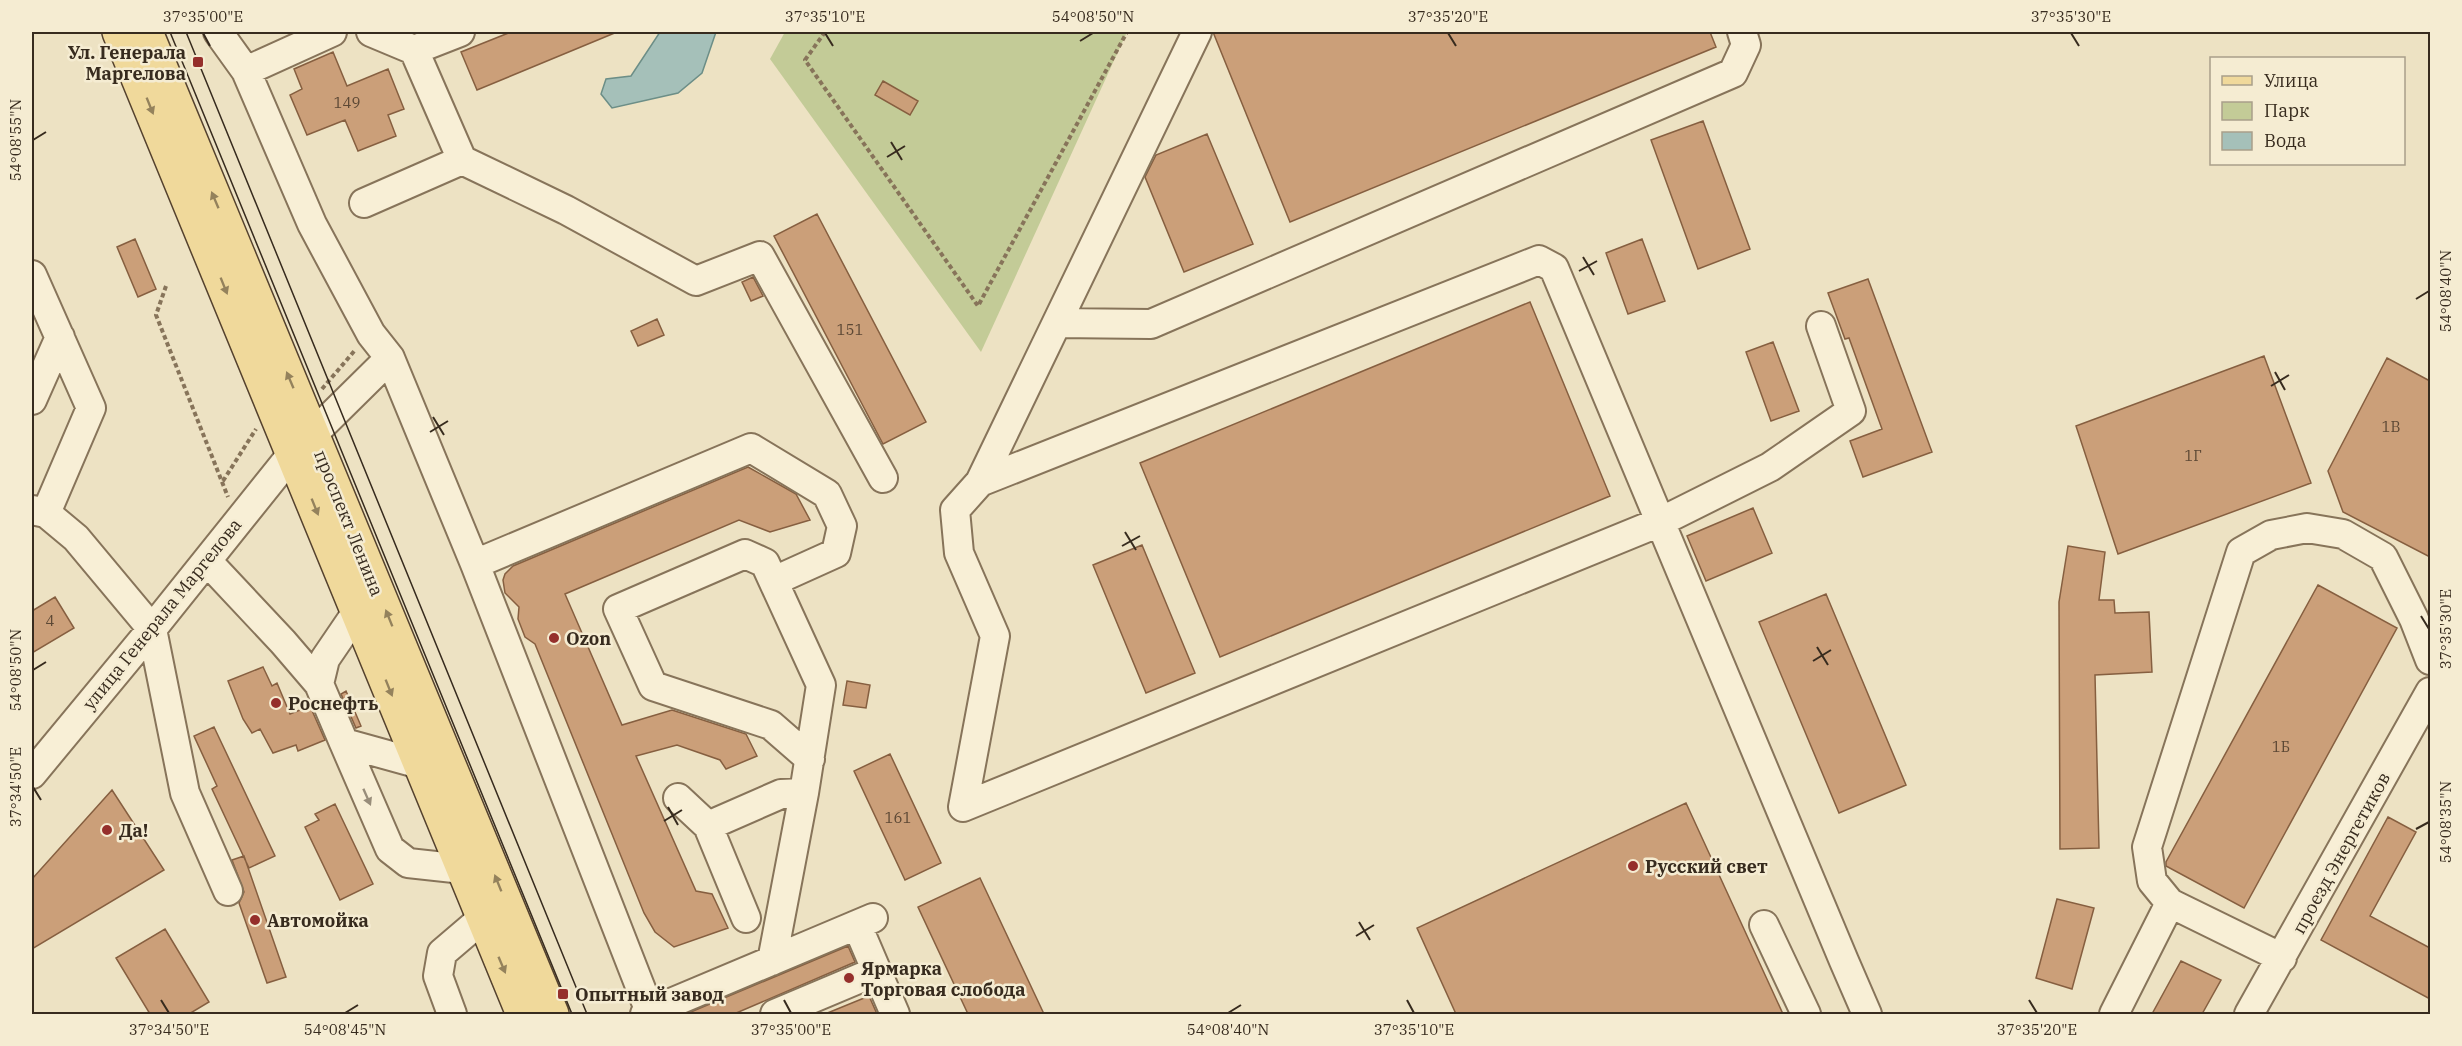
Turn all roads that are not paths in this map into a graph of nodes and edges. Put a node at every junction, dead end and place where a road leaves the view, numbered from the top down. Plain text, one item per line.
1 (120, 32) edge
2 (146, 32) edge
3 (218, 32) edge
4 (332, 32) edge
5 (371, 32) edge
6 (460, 32) edge
7 (1197, 32) edge
8 (1742, 32) edge
9 (414, 50) junction
10 (246, 70) junction
11 (462, 160) junction
12 (364, 203) dead end
13 (32, 275) edge
14 (1057, 322) junction
15 (1821, 326) dead end
16 (60, 337) junction
17 (390, 358) junction
18 (32, 400) edge
19 (303, 443) junction
20 (883, 478) dead end
21 (980, 482) junction
22 (39, 512) edge
23 (1660, 522) junction
24 (207, 561) junction
25 (475, 564) junction
26 (774, 581) junction
27 (357, 612) junction
28 (152, 629) junction
29 (2430, 660) edge
30 (319, 684) junction
31 (2430, 692) edge
32 (344, 743) junction
33 (810, 759) junction
34 (420, 764) junction
35 (32, 774) edge
36 (804, 793) junction
37 (678, 798) dead end
38 (708, 826) junction
39 (464, 869) junction
40 (228, 891) dead end
41 (2170, 903) junction
42 (483, 918) junction
43 (746, 918) dead end
44 (1764, 925) dead end
45 (2282, 958) junction
46 (772, 961) junction
47 (877, 971) junction
48 (661, 1011) edge
49 (452, 1014) edge
50 (523, 1014) edge
51 (552, 1014) edge
52 (775, 1014) edge
53 (895, 1014) edge
54 (1806, 1014) edge
55 (1867, 1014) edge
56 (2114, 1014) edge
57 (2249, 1014) edge

1 -> 19 main road, проспект Ленина
19 -> 2 main road, проспект Ленина
3 - 10 street
4 - 10 street
5 - 9 street
6 - 9 street
7 - 14 street
8 - 14 street
9 - 11 street
10 - 17 street
11 - 12 street
11 - 20 street
13 - 16 street
14 - 21 street
15 - 23 street
16 - 18 street
16 - 22 street
17 - 19 street, улица Генерала Маргелова
17 - 25 street
19 - 24 street, улица Генерала Маргелова
19 -> 27 main road, проспект Ленина
51 -> 19 main road, проспект Ленина
21 - 23 street
21 - 23 street
22 - 28 street
23 - 55 street
24 - 28 street, улица Генерала Маргелова
24 - 30 street
25 - 26 street
25 - 48 street
26 - 33 street
26 - 33 street
27 - 30 street
27 -> 34 main road, проспект Ленина
28 - 35 street, улица Генерала Маргелова
28 - 40 street
29 - 41 street
30 - 32 street
31 - 45 street, проезд Энергетиков
32 - 34 street
32 -> 39 street
33 - 36 street
34 - 39 main road, проспект Ленина
36 - 38 street
36 - 46 street
37 - 38 street
38 - 43 street
39 - 42 main road, проспект Ленина
41 - 45 street
41 - 56 street
42 - 49 street
42 -> 50 main road, проспект Ленина
44 - 54 street
45 - 57 street, проезд Энергетиков
46 - 47 street
46 - 48 street
47 - 52 street
47 - 53 street

